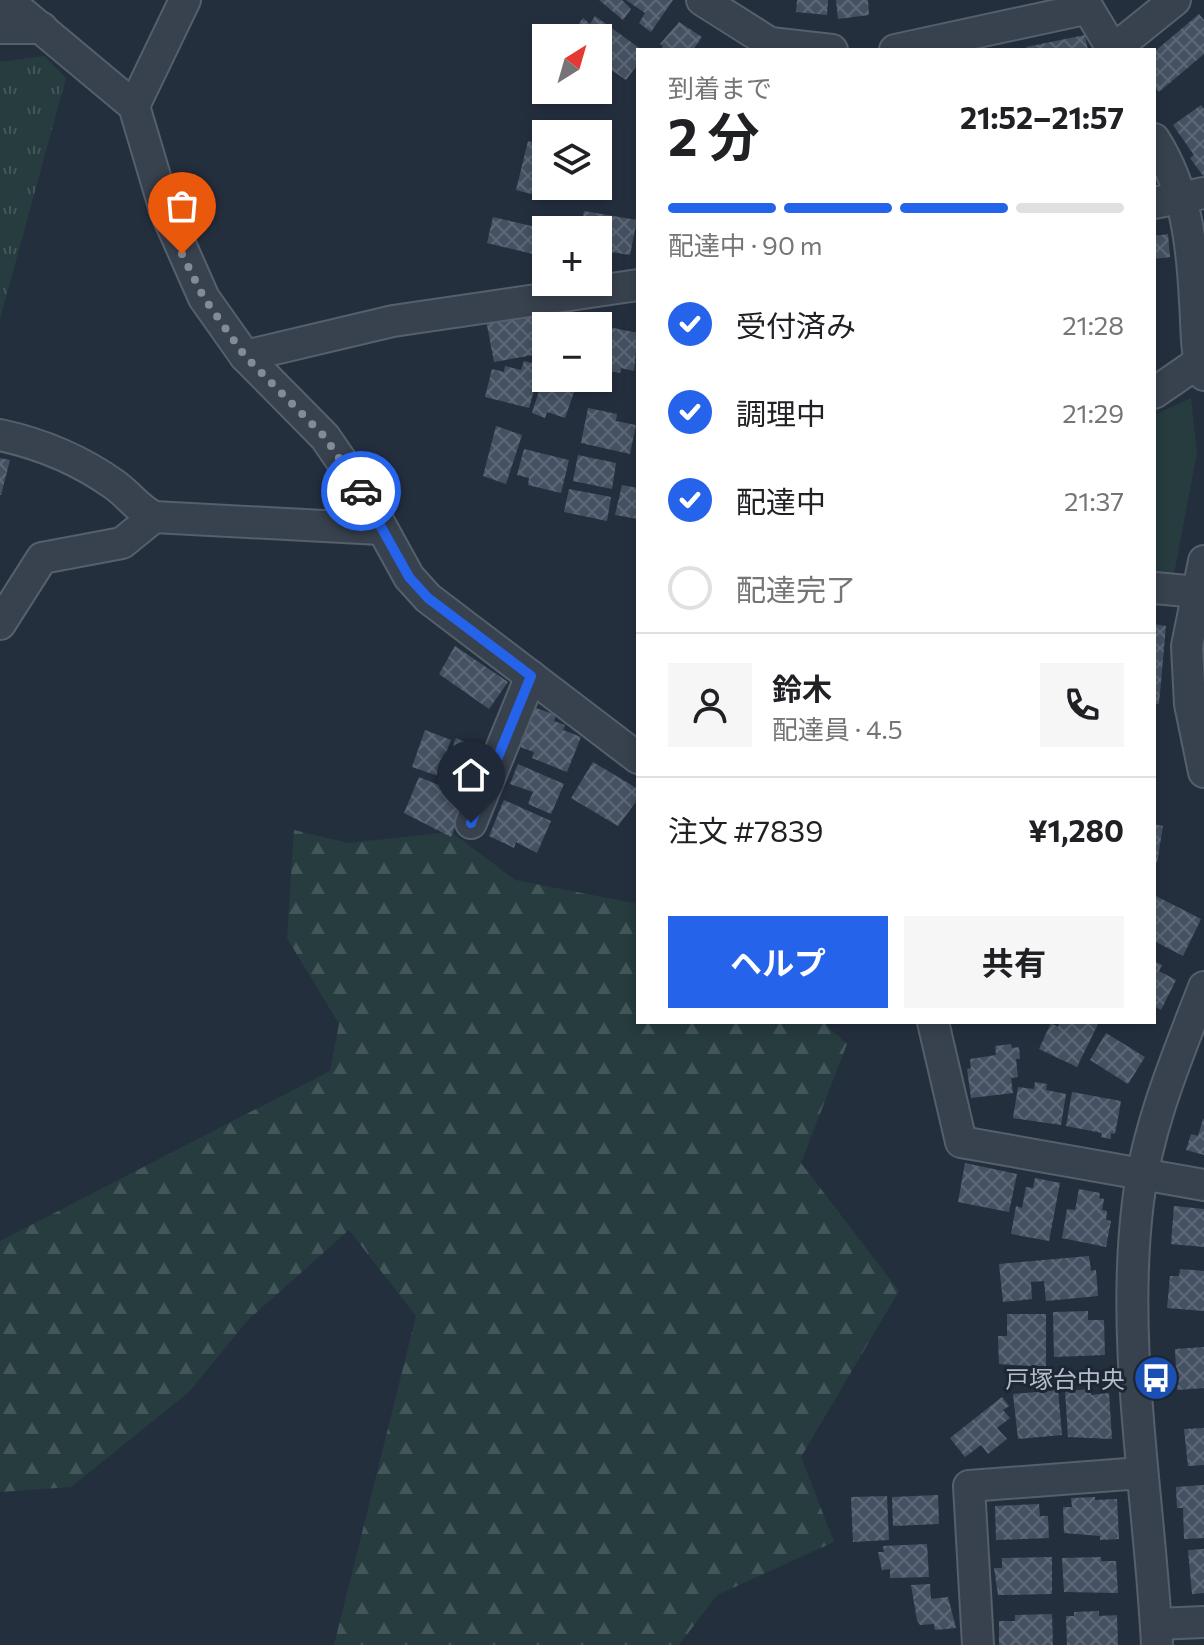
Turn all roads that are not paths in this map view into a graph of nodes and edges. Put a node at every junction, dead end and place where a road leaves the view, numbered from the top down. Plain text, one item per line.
1 (7, 0) edge
2 (185, 0) edge
3 (702, 0) edge
4 (1175, 0) edge
5 (1084, 4) edge
6 (0, 28) edge
7 (42, 28) junction
8 (814, 48) edge
9 (903, 48) edge
10 (1112, 48) edge
11 (1115, 48) edge
12 (134, 106) junction
13 (1156, 144) edge
14 (1180, 198) edge
15 (636, 285) edge
16 (245, 356) junction
17 (1201, 368) edge
18 (1156, 392) edge
19 (0, 435) edge
20 (154, 517) junction
21 (380, 529) junction
22 (1204, 561) edge
23 (1156, 588) edge
24 (1198, 592) junction
25 (0, 624) edge
26 (531, 676) junction
27 (636, 756) edge
28 (1204, 772) edge
29 (471, 823) dead end
30 (1204, 987) edge
31 (933, 1024) edge
32 (1144, 1175) junction
33 (1204, 1185) edge
34 (1141, 1473) junction
35 (1204, 1622) edge
36 (1157, 1635) edge
37 (978, 1645) edge

1 - 7 street
2 - 12 street
3 - 8 street
4 - 11 street
5 - 9 street
5 - 10 street
6 - 7 street
7 - 12 street
12 - 16 street
13 - 14 street
14 - 17 street
15 - 16 street
16 - 21 street
17 - 18 street
19 - 20 street
20 - 21 street
20 - 25 street
21 - 26 street
22 - 24 street
23 - 24 street
24 - 28 street
26 - 27 street
26 - 29 street
30 - 32 street
31 - 32 street
32 - 33 street
32 - 34 street
34 - 36 street
34 - 37 street
35 - 36 street

